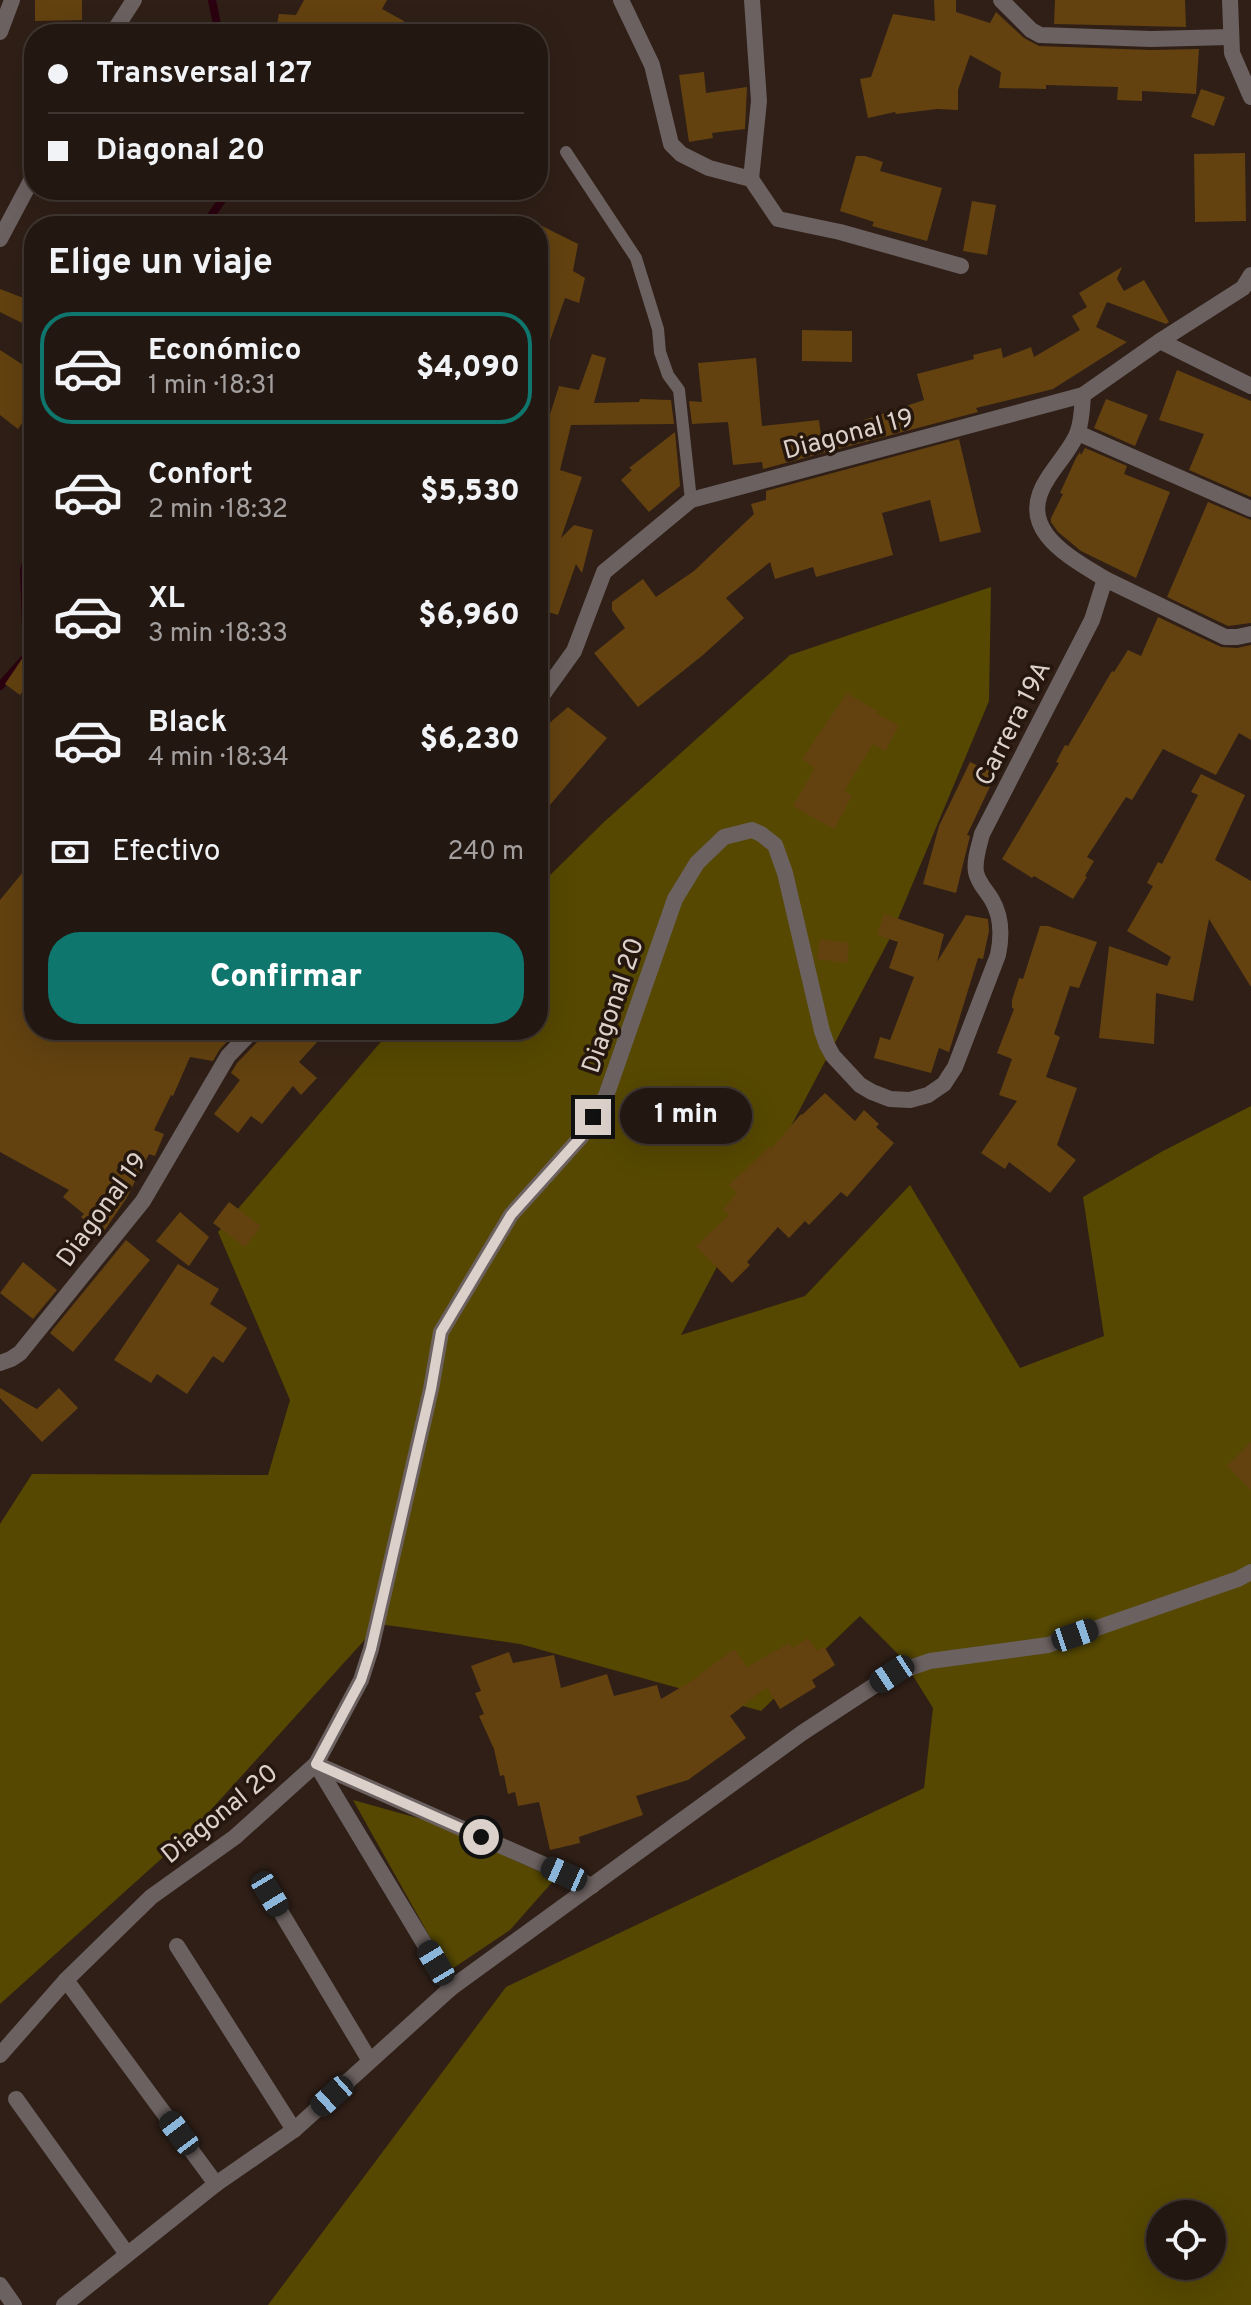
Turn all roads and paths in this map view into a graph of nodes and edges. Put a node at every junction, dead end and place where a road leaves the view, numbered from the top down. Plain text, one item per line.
1 (12, 0) edge
2 (134, 0) edge
3 (621, 0) edge
4 (752, 0) edge
5 (1001, 0) edge
6 (1230, 0) edge
7 (118, 24) edge
8 (0, 32) edge
9 (1230, 37) junction
10 (1248, 80) edge
11 (1251, 97) edge
12 (566, 152) dead end
13 (751, 179) junction
14 (24, 194) edge
15 (0, 239) edge
16 (961, 266) dead end
17 (1247, 281) edge
18 (1160, 341) junction
19 (1251, 386) edge
20 (1083, 395) junction
21 (1078, 433) junction
22 (691, 500) junction
23 (1251, 509) edge
24 (1105, 579) junction
25 (1251, 634) edge
26 (548, 687) edge
27 (243, 1040) edge
28 (928, 1095) joint
29 (0, 1363) edge
30 (1251, 1572) edge
31 (316, 1764) junction
32 (592, 1886) junction
33 (270, 1894) dead end
34 (177, 1946) dead end
35 (66, 1980) junction
36 (451, 1988) junction
37 (0, 2055) edge
38 (370, 2061) junction
39 (16, 2099) dead end
40 (294, 2130) junction
41 (216, 2184) junction
42 (127, 2254) junction
43 (0, 2285) edge
44 (14, 2305) edge
45 (64, 2305) edge

1 - 8 street
2 - 7 street
3 - 13 street
4 - 13 street
5 - 9 street
6 - 9 street
9 - 10 street
10 - 11 street
12 - 22 lane
13 - 16 street
14 - 15 street
17 - 18 street, Diagonal 19
18 - 19 street
18 - 20 street, Diagonal 19
20 - 21 street
20 - 22 street, Diagonal 19
21 - 23 street
21 - 24 street
22 - 26 street, Diagonal 19
24 - 25 street
24 - 28 street, Carrera 19A
27 - 29 street, Diagonal 19
28 - 31 street, Diagonal 20
30 - 32 street
31 - 32 street
31 - 35 street, Diagonal 20
31 - 36 street
32 - 36 street
33 - 38 street
34 - 40 street
35 - 37 street, Diagonal 20
35 - 41 street
36 - 38 street
38 - 40 street
39 - 42 street
40 - 41 street
41 - 42 street
42 - 45 street
43 - 44 street

